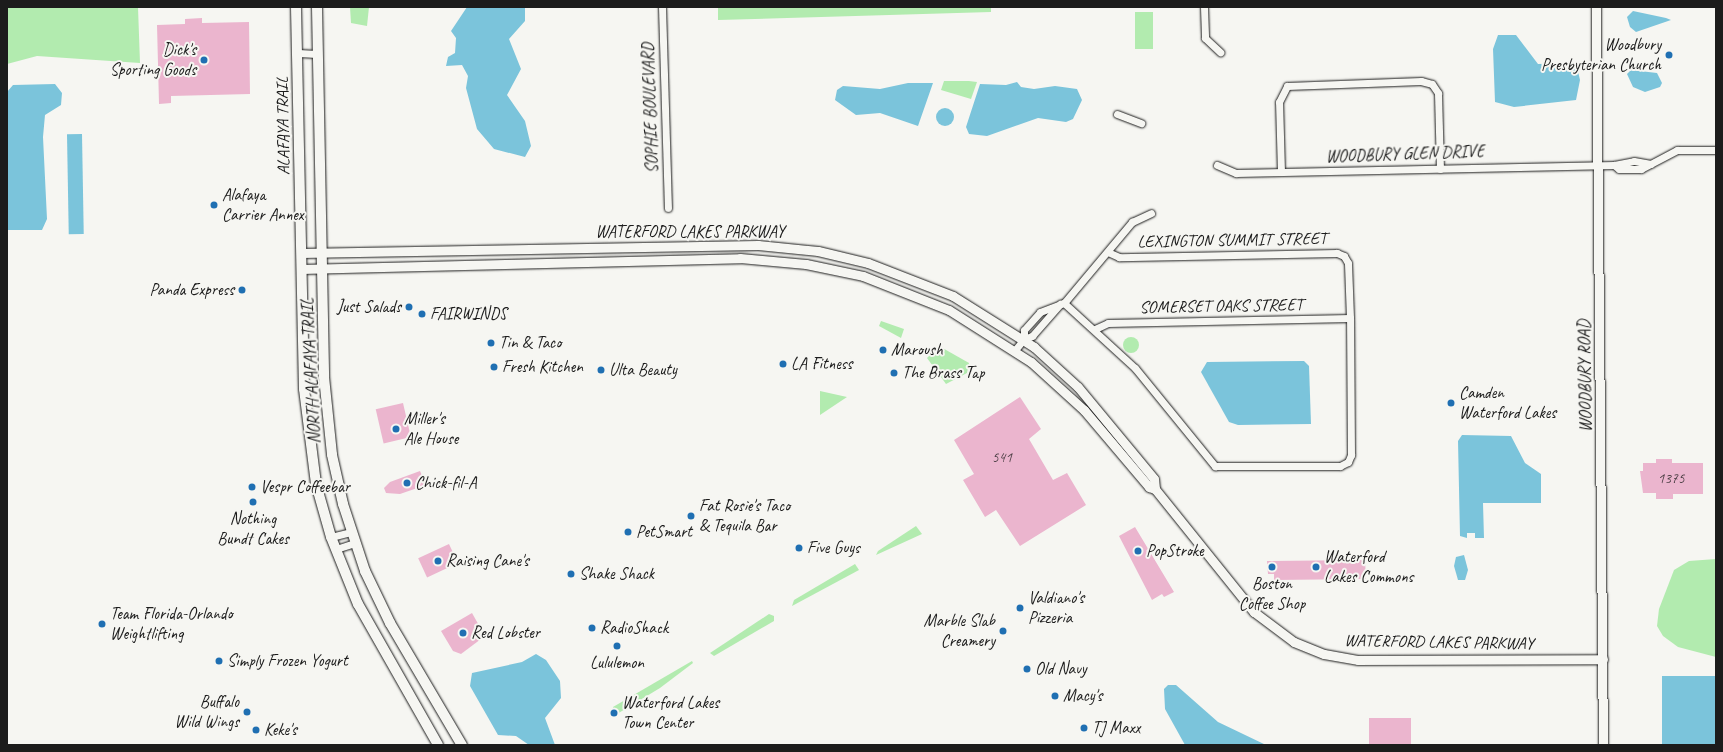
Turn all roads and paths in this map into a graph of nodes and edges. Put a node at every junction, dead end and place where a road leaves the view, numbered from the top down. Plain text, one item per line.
1 (296, 7) edge
2 (317, 7) edge
3 (662, 7) edge
4 (1204, 7) edge
5 (1596, 7) edge
6 (1220, 52) dead end
7 (297, 53) junction
8 (318, 54) junction
9 (1117, 114) dead end
10 (1141, 122) dead end
11 (1716, 150) edge
12 (1216, 165) dead end
13 (1597, 165) junction
14 (1440, 169) junction
15 (1281, 172) junction
16 (668, 208) dead end
17 (1150, 213) dead end
18 (539, 248) junction
19 (1108, 252) junction
20 (301, 253) junction
21 (321, 254) junction
22 (854, 259) junction
23 (454, 264) junction
24 (321, 268) junction
25 (301, 269) junction
26 (850, 273) junction
27 (1062, 303) junction
28 (1350, 318) junction
29 (1095, 329) junction
30 (1024, 339) junction
31 (1014, 350) junction
32 (1155, 489) junction
33 (351, 532) junction
34 (331, 537) junction
35 (355, 543) junction
36 (336, 549) junction
37 (1603, 659) junction
38 (438, 745) edge
39 (462, 745) edge
40 (1603, 745) edge

1 - 7 main road, ALAFAYA TRAIL
2 - 8 main road
3 - 16 street, SOPHIE BOULEVARD
4 - 6 street
5 - 13 street, WOODBURY ROAD
7 - 8 street
7 - 20 main road, ALAFAYA TRAIL
8 - 21 main road
9 - 10 street
11 - 13 street, WOODBURY GLEN DRIVE
12 - 15 street, WOODBURY GLEN DRIVE
13 - 14 street, WOODBURY GLEN DRIVE
13 - 37 street, WOODBURY ROAD
14 - 15 street, WOODBURY GLEN DRIVE
14 - 15 street
17 - 19 street
18 - 21 street, WATERFORD LAKES PARKWAY
18 - 22 street, WATERFORD LAKES PARKWAY
18 - 23 street
19 - 27 street
19 - 28 street, LEXINGTON SUMMIT STREET
20 - 21 street, WATERFORD LAKES PARKWAY
20 - 25 main road, ALAFAYA TRAIL
21 - 24 main road, NORTH ALAFAYA TRAIL
22 - 26 street
22 - 30 street, WATERFORD LAKES PARKWAY
23 - 24 street, WATERFORD LAKES PARKWAY
23 - 26 street, WATERFORD LAKES PARKWAY
24 - 25 street, WATERFORD LAKES PARKWAY
24 - 33 main road, NORTH ALAFAYA TRAIL
25 - 34 main road, NORTH ALAFAYA TRAIL
26 - 31 street, WATERFORD LAKES PARKWAY
27 - 29 street, LEXINGTON SUMMIT STREET
27 - 30 street
28 - 29 street, SOMERSET OAKS STREET
28 - 29 street, LEXINGTON SUMMIT STREET
30 - 31 street
30 - 32 street, WATERFORD LAKES PARKWAY
31 - 32 street, WATERFORD LAKES PARKWAY
32 - 37 street, WATERFORD LAKES PARKWAY
33 - 34 street
33 - 35 main road, NORTH ALAFAYA TRAIL
34 - 36 main road, NORTH ALAFAYA TRAIL
35 - 36 street
35 - 39 main road, NORTH ALAFAYA TRAIL
36 - 38 main road, NORTH ALAFAYA TRAIL
37 - 40 street, WOODBURY ROAD

